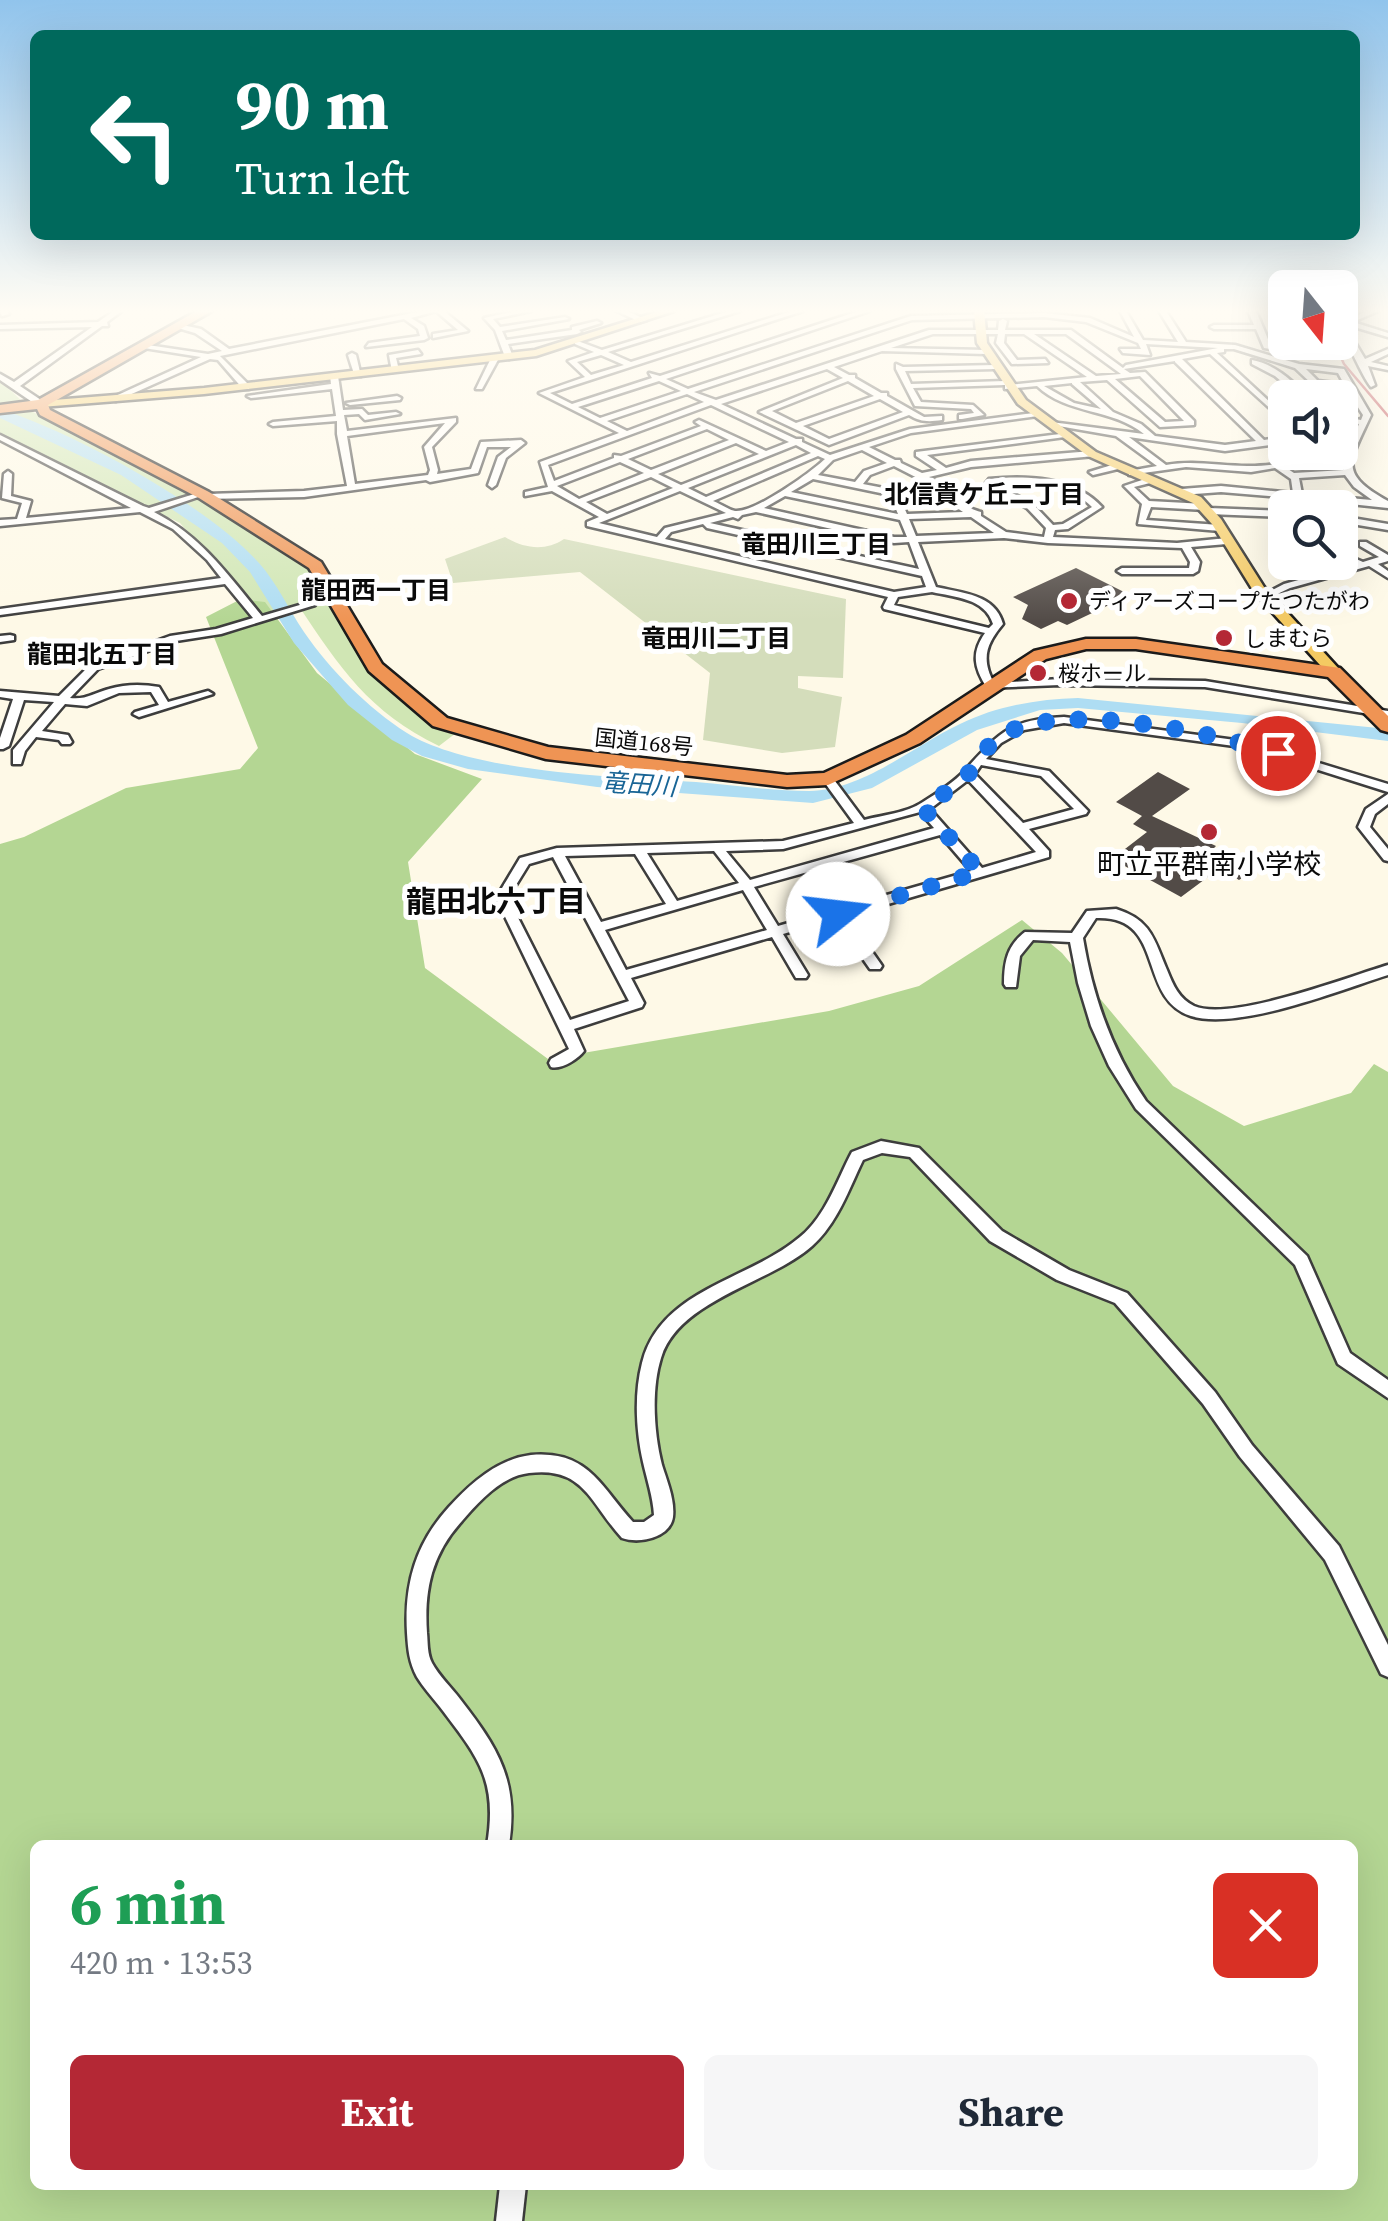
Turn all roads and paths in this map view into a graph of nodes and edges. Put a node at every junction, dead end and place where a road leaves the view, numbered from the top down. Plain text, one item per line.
1 (50, 415) edge
2 (326, 415) edge
3 (341, 415) edge
4 (363, 415) edge
5 (391, 415) edge
6 (590, 415) edge
7 (616, 415) edge
8 (680, 415) edge
9 (683, 415) edge
10 (742, 415) edge
11 (754, 415) edge
12 (773, 415) edge
13 (828, 415) edge
14 (903, 415) edge
15 (914, 415) edge
16 (980, 415) edge
17 (1033, 415) edge
18 (1039, 415) edge
19 (1114, 415) edge
20 (1151, 415) edge
21 (1183, 415) edge
22 (1233, 415) edge
23 (1364, 415) edge
24 (747, 417) junction
25 (601, 420) junction
26 (1358, 423) edge
27 (273, 424) dead end
28 (1052, 424) junction
29 (1363, 424) junction
30 (708, 426) junction
31 (796, 426) junction
32 (382, 428) junction
33 (1117, 432) junction
34 (1358, 432) edge
35 (341, 434) junction
36 (627, 434) junction
37 (1065, 434) junction
38 (0, 437) edge
39 (1152, 437) junction
40 (736, 440) junction
41 (799, 441) junction
42 (384, 443) dead end
43 (1268, 443) edge
44 (1262, 444) junction
45 (596, 445) junction
46 (862, 447) junction
47 (766, 454) junction
48 (1092, 454) junction
49 (825, 455) junction
50 (621, 459) junction
51 (896, 462) junction
52 (1268, 466) edge
53 (1115, 467) junction
54 (1164, 467) junction
55 (944, 470) junction
56 (1284, 470) edge
57 (1327, 470) edge
58 (1347, 470) edge
59 (1093, 472) dead end
60 (650, 473) junction
61 (8, 474) dead end
62 (1132, 474) junction
63 (812, 476) junction
64 (922, 476) junction
65 (1292, 476) junction
66 (430, 478) junction
67 (1151, 480) junction
68 (492, 485) dead end
69 (858, 485) junction
70 (352, 486) junction
71 (552, 487) junction
72 (680, 488) junction
73 (1296, 490) edge
74 (1181, 492) junction
75 (784, 493) junction
76 (894, 493) junction
77 (940, 493) junction
78 (528, 494) dead end
79 (201, 495) junction
80 (1268, 497) edge
81 (707, 500) junction
82 (579, 502) junction
83 (1358, 503) edge
84 (1148, 504) junction
85 (1386, 504) edge
86 (756, 509) junction
87 (147, 510) junction
88 (978, 514) junction
89 (1268, 515) edge
90 (738, 516) junction
91 (1213, 517) junction
92 (607, 518) junction
93 (902, 518) junction
94 (21, 520) junction
95 (0, 522) edge
96 (1268, 522) edge
97 (1358, 522) edge
98 (703, 524) junction
99 (830, 526) junction
100 (1388, 528) edge
101 (1050, 534) junction
102 (1004, 535) junction
103 (660, 540) junction
104 (1227, 541) junction
105 (910, 542) junction
106 (1363, 544) dead end
107 (1185, 545) junction
108 (808, 548) junction
109 (1388, 558) edge
110 (1358, 561) edge
111 (1366, 564) junction
112 (786, 569) junction
113 (1122, 571) dead end
114 (923, 574) junction
115 (1388, 575) edge
116 (224, 581) junction
117 (360, 582) dead end
118 (332, 587) junction
119 (932, 590) junction
120 (894, 595) junction
121 (1266, 596) junction
122 (84, 600) junction
123 (310, 606) dead end
124 (0, 612) edge
125 (90, 612) dead end
126 (263, 616) junction
127 (990, 631) junction
128 (1334, 672) junction
129 (991, 686) junction
130 (0, 694) edge
131 (208, 694) dead end
132 (20, 695) junction
133 (62, 700) junction
134 (166, 706) junction
135 (139, 714) dead end
136 (1384, 719) edge
137 (33, 733) junction
138 (66, 742) dead end
139 (3, 746) dead end
140 (17, 762) dead end
141 (980, 762) junction
142 (969, 774) junction
143 (830, 783) junction
144 (1388, 788) edge
145 (1388, 798) edge
146 (923, 808) junction
147 (857, 819) junction
148 (1020, 828) junction
149 (942, 830) junction
150 (717, 846) junction
151 (638, 849) junction
152 (557, 852) junction
153 (1388, 857) edge
154 (980, 872) junction
155 (746, 884) junction
156 (673, 905) junction
157 (838, 914) junction
158 (598, 927) junction
159 (776, 931) junction
160 (1076, 938) junction
161 (875, 966) dead end
162 (1388, 970) edge
163 (625, 975) junction
164 (801, 975) dead end
165 (1011, 984) dead end
166 (566, 1026) junction
167 (556, 1063) dead end
168 (1388, 1390) edge
169 (1388, 1667) edge
170 (499, 1840) edge
171 (511, 2190) edge
172 (508, 2221) edge

1 - 79 highway, 国道168号
2 - 27 street
3 - 35 street
4 - 5 street
6 - 25 street
7 - 25 street
8 - 36 street
9 - 30 street
10 - 24 street
11 - 24 street
12 - 31 street
13 - 31 street
14 - 31 street
15 - 16 street
17 - 46 street
18 - 28 main road
19 - 39 street
20 - 21 street
22 - 44 street
23 - 29 street
24 - 41 street
25 - 36 street
26 - 29 street
28 - 33 street
28 - 37 main road
29 - 34 street
30 - 40 street
30 - 50 street
32 - 35 street
32 - 42 street
32 - 66 street
33 - 39 street
33 - 54 street
35 - 70 street
36 - 45 street
37 - 48 main road
37 - 55 street
38 - 87 street
39 - 44 street
40 - 47 street
40 - 60 street
41 - 47 street
41 - 49 street
43 - 44 street
45 - 50 street
45 - 71 street
46 - 49 street
46 - 51 street
47 - 72 street
48 - 53 main road
48 - 55 street
49 - 63 street
49 - 81 street
50 - 60 street
50 - 71 street
51 - 64 street
51 - 69 street
52 - 54 street
53 - 59 street
53 - 62 main road
54 - 62 street
55 - 64 street
56 - 65 street
57 - 65 street
58 - 85 street
60 - 72 street
60 - 82 street
61 - 94 street
62 - 67 main road
63 - 69 street
63 - 75 street
64 - 77 street
65 - 73 street
66 - 68 street
66 - 70 street
67 - 74 main road
67 - 84 street
69 - 76 street
70 - 79 street
71 - 78 street
71 - 82 street
72 - 81 street
72 - 92 street
74 - 80 street
74 - 91 main road
75 - 86 street
75 - 93 street
76 - 77 street
76 - 93 street
77 - 88 street
79 - 87 street
79 - 118 highway, 国道168号
81 - 90 street
82 - 92 street
83 - 85 street
84 - 91 street
84 - 91 street
86 - 90 street
86 - 99 street
87 - 94 street
87 - 116 street
88 - 93 street
88 - 102 street
89 - 91 street
90 - 98 street
91 - 96 street
91 - 104 main road
92 - 103 street
93 - 105 street
94 - 95 street
97 - 100 street
98 - 103 street
98 - 108 street
99 - 105 street
99 - 108 street
101 - 101 street
101 - 102 street
101 - 107 street
102 - 105 street
103 - 112 street
104 - 107 street
104 - 121 main road
105 - 114 street
106 - 109 street
107 - 113 street
108 - 112 street
108 - 114 street
109 - 111 street
110 - 111 street
111 - 115 street
111 - 121 street
112 - 120 street
114 - 119 street
116 - 122 street
116 - 126 street
117 - 118 street
118 - 143 highway, 国道168号
119 - 120 street
119 - 127 street
120 - 127 street
121 - 128 main road
122 - 124 street
122 - 125 street
123 - 126 street
126 - 133 street
127 - 129 street
128 - 129 highway, 国道168号
128 - 136 highway
129 - 136 street
129 - 143 highway, 国道168号
130 - 132 street
131 - 134 street
132 - 133 street
132 - 139 street
133 - 134 street
133 - 137 street
134 - 135 street
137 - 138 street
137 - 140 street
141 - 142 street
141 - 144 street
141 - 148 street
142 - 146 street
142 - 148 street
143 - 147 street
145 - 153 street
146 - 147 street
146 - 149 street
147 - 150 street
148 - 154 street
149 - 154 street
149 - 155 street
150 - 151 street
150 - 155 street
151 - 152 street
151 - 156 street
152 - 158 street
152 - 166 street
154 - 157 street
155 - 156 street
155 - 159 street
156 - 158 street
157 - 159 street
157 - 161 street
158 - 163 street
159 - 163 street
159 - 164 street
160 - 162 street
160 - 165 street
160 - 168 street
163 - 166 street
166 - 167 street
169 - 170 street
171 - 172 street

